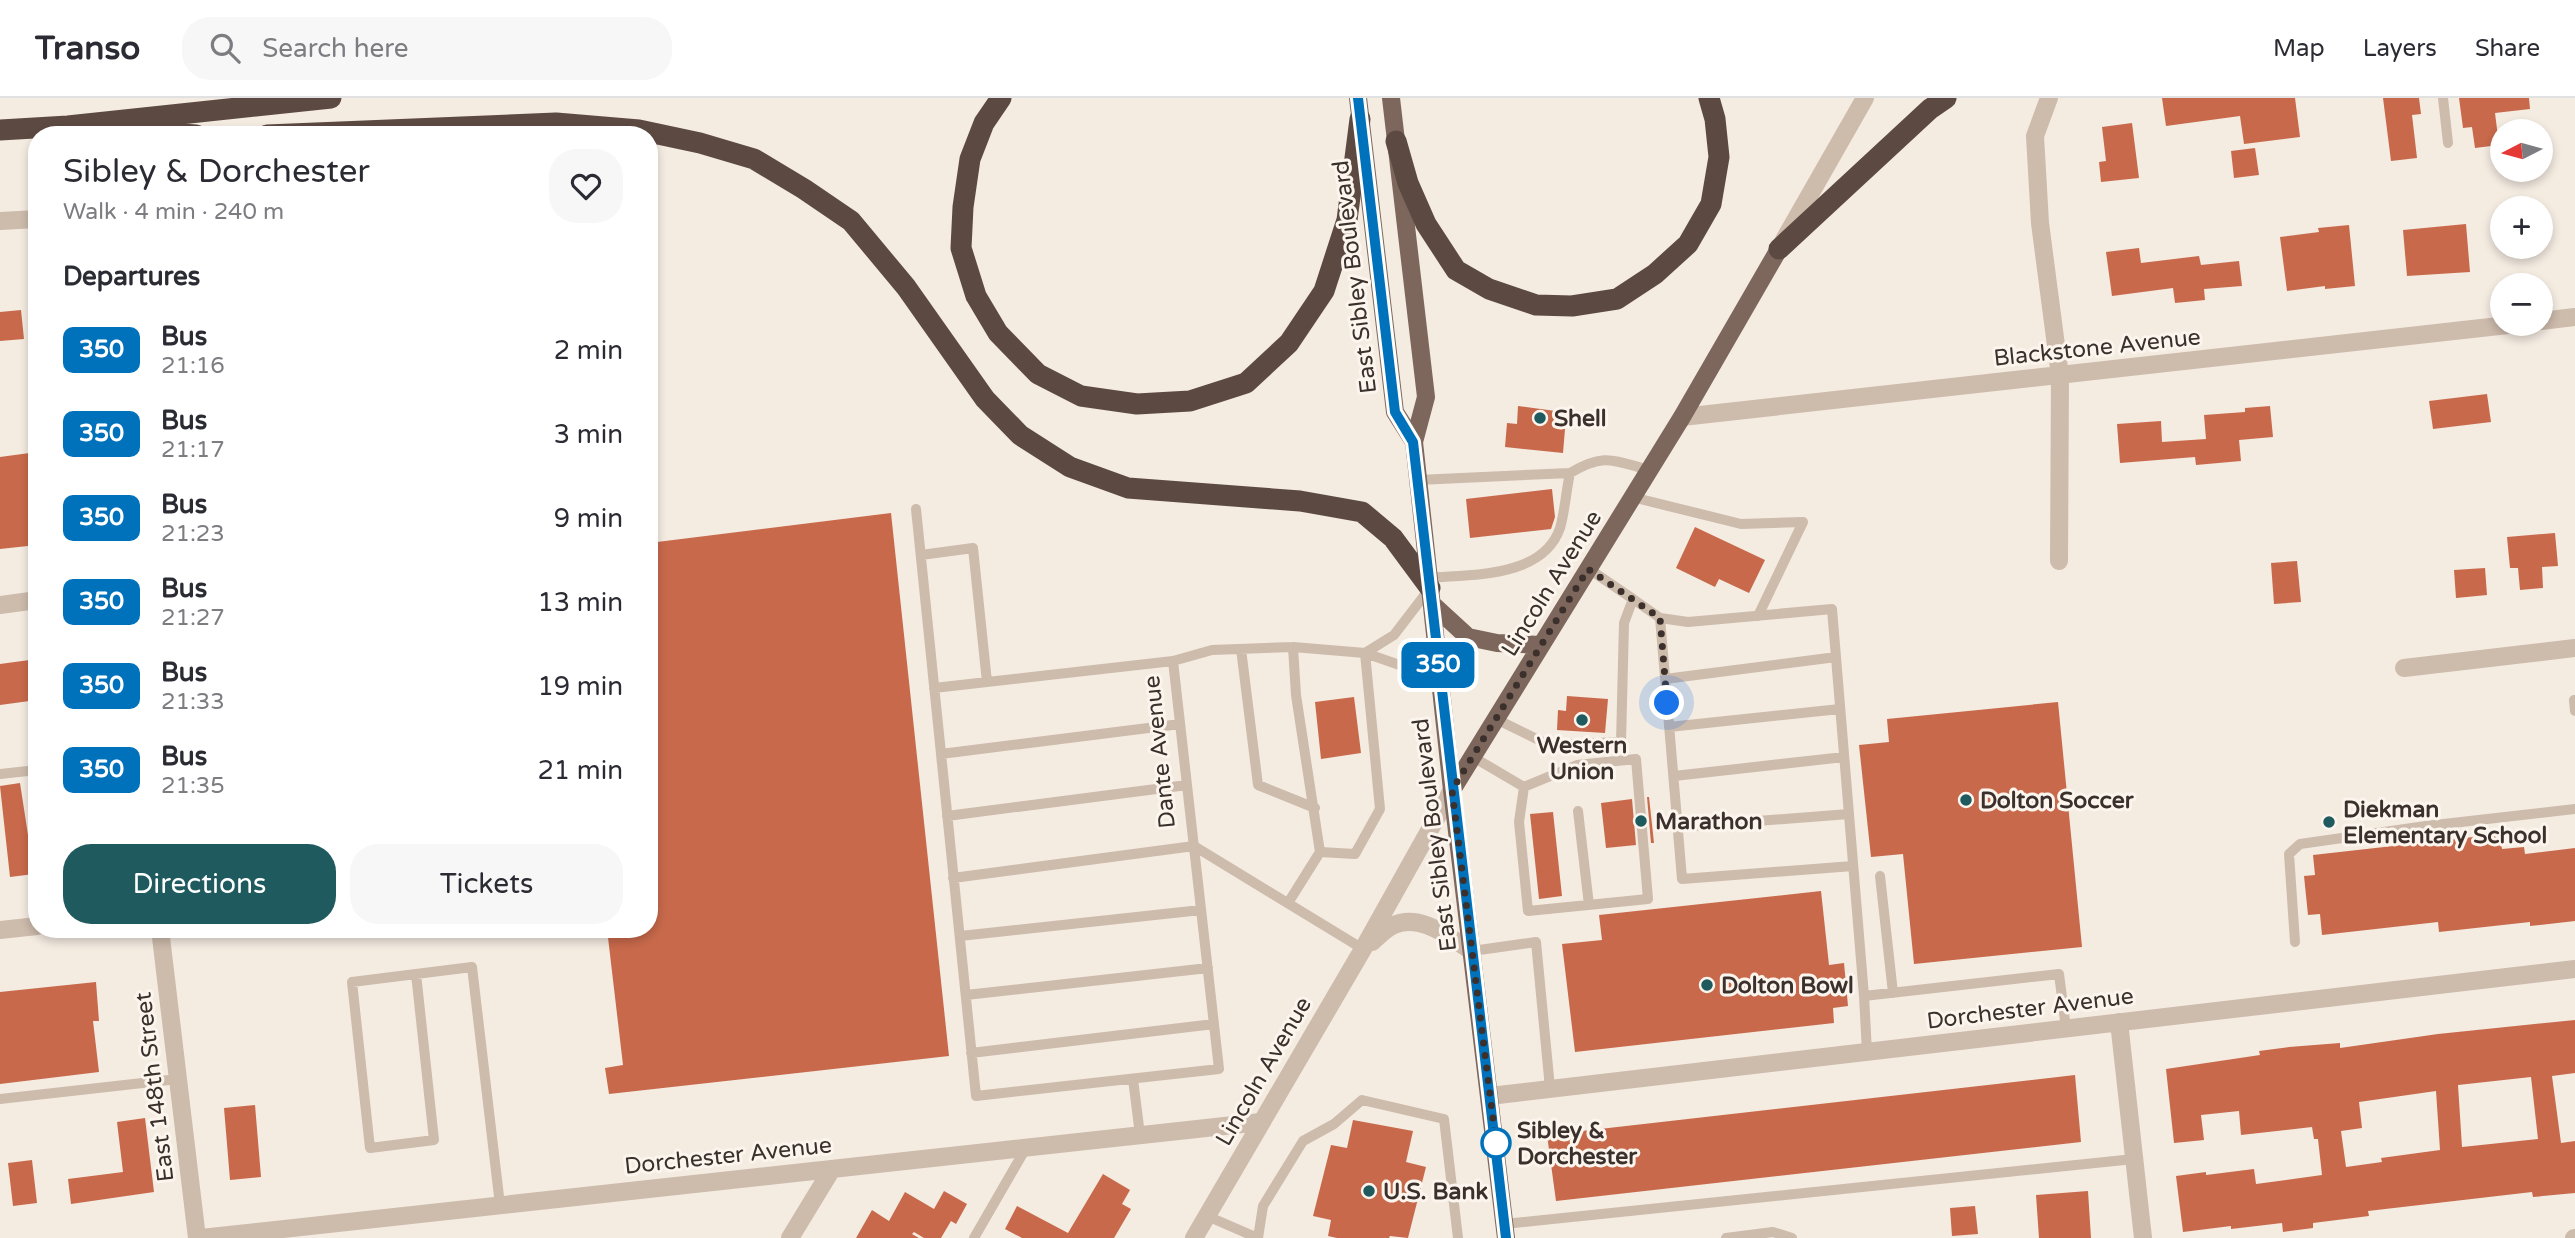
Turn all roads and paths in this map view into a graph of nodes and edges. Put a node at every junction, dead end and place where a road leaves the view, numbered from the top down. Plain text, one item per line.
1 (331, 98) edge
2 (1001, 98) edge
3 (1391, 98) edge
4 (1709, 98) edge
5 (1865, 98) edge
6 (1946, 98) edge
7 (2049, 98) edge
8 (2443, 98) edge
9 (1359, 108) edge
10 (68, 126) edge
11 (503, 126) edge
12 (584, 126) edge
13 (28, 128) edge
14 (0, 130) edge
15 (658, 134) edge
16 (1396, 141) junction
17 (2448, 143) dead end
18 (28, 220) edge
19 (0, 222) edge
20 (1779, 249) junction
21 (2575, 317) edge
22 (2553, 320) edge
23 (2490, 327) edge
24 (2060, 376) junction
25 (1682, 417) junction
26 (1413, 442) junction
27 (1649, 470) junction
28 (1570, 473) junction
29 (1418, 480) junction
30 (1632, 497) junction
31 (916, 509) dead end
32 (920, 555) junction
33 (2059, 561) dead end
34 (1588, 569) junction
35 (1430, 590) junction
36 (1633, 598) junction
37 (28, 601) edge
38 (0, 605) edge
39 (1758, 616) junction
40 (1660, 618) junction
41 (1541, 645) junction
42 (1293, 648) junction
43 (2575, 648) edge
44 (1241, 649) junction
45 (1365, 653) junction
46 (1836, 657) junction
47 (1173, 661) junction
48 (2404, 668) dead end
49 (1440, 678) junction
50 (1665, 679) junction
51 (987, 682) junction
52 (934, 688) junction
53 (1840, 709) junction
54 (1496, 719) junction
55 (1180, 724) junction
56 (1669, 727) junction
57 (941, 754) junction
58 (1473, 757) junction
59 (1844, 757) junction
60 (28, 770) edge
61 (0, 774) edge
62 (1674, 776) junction
63 (1187, 785) junction
64 (1524, 788) junction
65 (1452, 790) junction
66 (1314, 808) junction
67 (2575, 809) edge
68 (1578, 811) dead end
69 (1849, 814) junction
70 (947, 816) junction
71 (1678, 827) junction
72 (1194, 846) junction
73 (1320, 852) junction
74 (1853, 866) junction
75 (1880, 876) dead end
76 (953, 878) junction
77 (1289, 903) junction
78 (1589, 905) junction
79 (1201, 910) junction
80 (28, 927) edge
81 (0, 930) edge
82 (960, 936) junction
83 (161, 938) edge
84 (2295, 942) dead end
85 (1363, 949) junction
86 (1472, 951) junction
87 (1208, 968) junction
88 (2575, 969) edge
89 (416, 974) junction
90 (1894, 993) junction
91 (966, 995) junction
92 (1864, 996) junction
93 (2119, 1022) junction
94 (1214, 1024) junction
95 (2066, 1028) junction
96 (1867, 1052) junction
97 (971, 1053) junction
98 (178, 1079) junction
99 (1133, 1079) junction
100 (1550, 1088) junction
101 (1490, 1096) junction
102 (0, 1100) edge
103 (1261, 1122) junction
104 (1140, 1135) junction
105 (1026, 1147) junction
106 (2134, 1159) junction
107 (832, 1169) junction
108 (500, 1205) junction
109 (1207, 1216) junction
110 (1506, 1231) edge
111 (199, 1238) edge
112 (790, 1238) edge
113 (974, 1238) edge
114 (1194, 1238) edge
115 (1258, 1238) edge
116 (1458, 1238) edge
117 (1726, 1238) edge
118 (1792, 1238) edge
119 (2143, 1238) edge

1 - 10 highway
2 - 9 highway
3 - 16 main road
4 - 16 highway
5 - 20 street, Lincoln Avenue
6 - 20 highway
7 - 24 street
8 - 17 lane
9 - 26 main road, East Sibley Boulevard
11 - 12 highway
13 - 14 highway
15 - 35 highway
16 - 26 main road
18 - 19 street
20 - 25 main road, Lincoln Avenue
21 - 22 street
23 - 24 street, Blackstone Avenue
24 - 25 street, Blackstone Avenue
24 - 33 street
25 - 27 main road, Lincoln Avenue
26 - 29 main road, East Sibley Boulevard
27 - 28 lane
27 - 30 main road, Lincoln Avenue
28 - 29 lane
28 - 35 lane
29 - 35 main road, East Sibley Boulevard
30 - 34 main road, Lincoln Avenue
30 - 39 lane
31 - 32 lane
32 - 51 lane
32 - 52 lane
34 - 36 lane
34 - 41 main road, Lincoln Avenue
35 - 41 main road
35 - 45 lane
35 - 49 main road, East Sibley Boulevard
36 - 40 lane
36 - 54 lane
37 - 38 street
39 - 40 lane
39 - 46 lane
40 - 50 lane
41 - 54 main road, Lincoln Avenue
42 - 44 lane
42 - 45 lane
42 - 66 lane
43 - 48 street
44 - 47 lane
44 - 66 lane
45 - 49 lane
45 - 73 lane
46 - 50 lane
46 - 53 lane
47 - 51 lane, Dante Avenue
47 - 55 lane, Dante Avenue
49 - 65 main road, East Sibley Boulevard
50 - 56 lane
51 - 52 lane, Dante Avenue
52 - 57 lane
53 - 56 lane
53 - 59 lane
54 - 58 main road, Lincoln Avenue
55 - 57 lane
55 - 63 lane, Dante Avenue
56 - 62 lane
57 - 70 lane
58 - 64 lane
58 - 65 main road, Lincoln Avenue
59 - 62 lane
59 - 69 lane
60 - 61 lane
62 - 71 lane
63 - 70 lane
63 - 72 lane, Dante Avenue
64 - 78 lane
64 - 78 lane
65 - 85 street, Lincoln Avenue
65 - 86 main road, East Sibley Boulevard
66 - 73 lane
67 - 84 lane
68 - 78 lane
69 - 71 lane
69 - 74 lane
70 - 76 lane
71 - 74 lane
72 - 76 lane
72 - 77 lane, Dante Avenue
72 - 79 lane
73 - 77 lane
74 - 92 lane
75 - 90 lane
76 - 82 lane
77 - 85 lane, Dante Avenue
79 - 82 lane
79 - 87 lane
80 - 81 street
82 - 91 lane
83 - 98 street, East 148th Street
85 - 86 street
85 - 103 street, Lincoln Avenue
86 - 100 lane
86 - 101 main road, East Sibley Boulevard
87 - 91 lane
87 - 94 lane
88 - 93 street, Dorchester Avenue
89 - 89 lane
89 - 108 lane
90 - 92 lane
90 - 95 lane
91 - 97 lane
92 - 96 lane
93 - 95 street, Dorchester Avenue
93 - 106 street
94 - 97 lane
94 - 99 lane
95 - 96 street, Dorchester Avenue
96 - 100 street, Dorchester Avenue
97 - 99 lane
98 - 102 lane
98 - 111 street, East 148th Street
99 - 104 lane
100 - 101 street, Dorchester Avenue
101 - 110 main road, East Sibley Boulevard
103 - 104 street, Dorchester Avenue
103 - 109 street, Lincoln Avenue
104 - 105 street, Dorchester Avenue
105 - 107 street, Dorchester Avenue
105 - 113 lane
106 - 110 lane
106 - 119 street
107 - 108 street, Dorchester Avenue
107 - 112 street
108 - 111 street, Dorchester Avenue
109 - 114 street, Lincoln Avenue
109 - 115 lane
115 - 116 lane
117 - 118 lane

